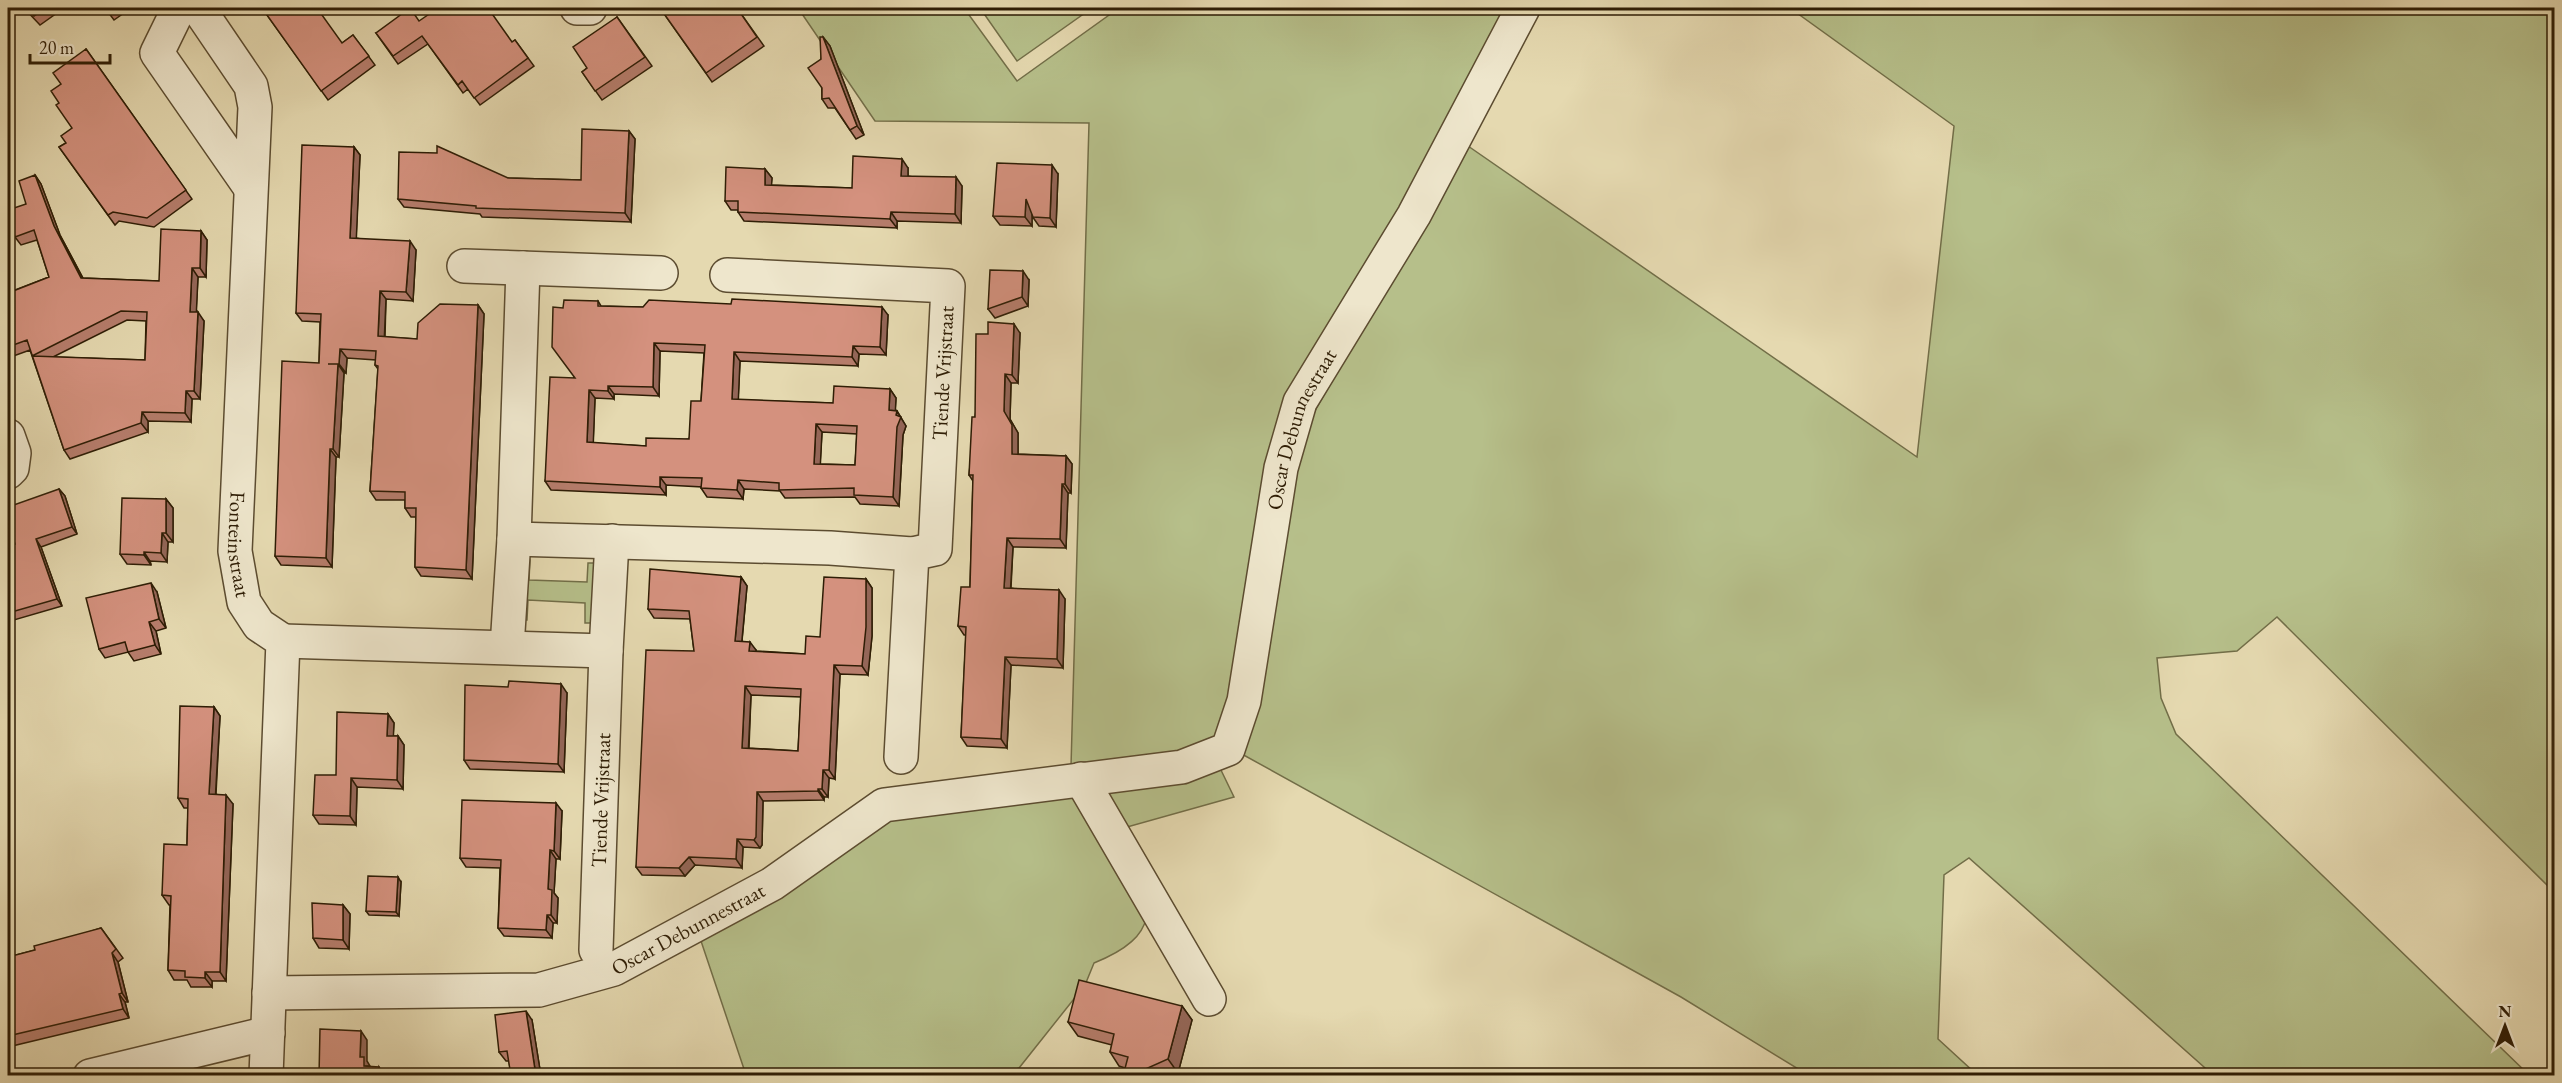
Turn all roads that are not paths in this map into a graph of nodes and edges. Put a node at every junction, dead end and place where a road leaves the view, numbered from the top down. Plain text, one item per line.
1 (179, 8) edge
2 (198, 8) edge
3 (577, 8) edge
4 (590, 8) edge
5 (1523, 8) edge
6 (250, 187) junction
7 (464, 266) dead end
8 (523, 268) junction
9 (661, 273) dead end
10 (728, 275) dead end
11 (8, 436) edge
12 (8, 472) edge
13 (514, 539) junction
14 (612, 541) junction
15 (912, 554) junction
16 (283, 641) junction
17 (507, 647) junction
18 (606, 651) junction
19 (902, 757) dead end
20 (1081, 778) junction
21 (596, 950) dead end
22 (269, 993) junction
23 (1209, 999) dead end
24 (268, 1033) junction
25 (176, 1066) edge
26 (90, 1076) edge
27 (266, 1076) edge

1 - 6 street
2 - 6 street, Fonteinstraat
3 - 4 street
5 - 20 street, Oscar Debunnestraat
6 - 16 street, Fonteinstraat
7 - 8 street
8 - 9 street
8 - 13 street
10 - 15 street, Tiende Vrijstraat
11 - 12 street
13 - 14 street
13 - 17 street
14 - 15 street
14 - 18 street, Tiende Vrijstraat
15 - 19 street
16 - 17 street
16 - 22 street
17 - 18 street
18 - 21 street, Tiende Vrijstraat
20 - 22 street, Oscar Debunnestraat
20 - 23 street
22 - 24 street
24 - 25 street
24 - 27 street
25 - 26 street

